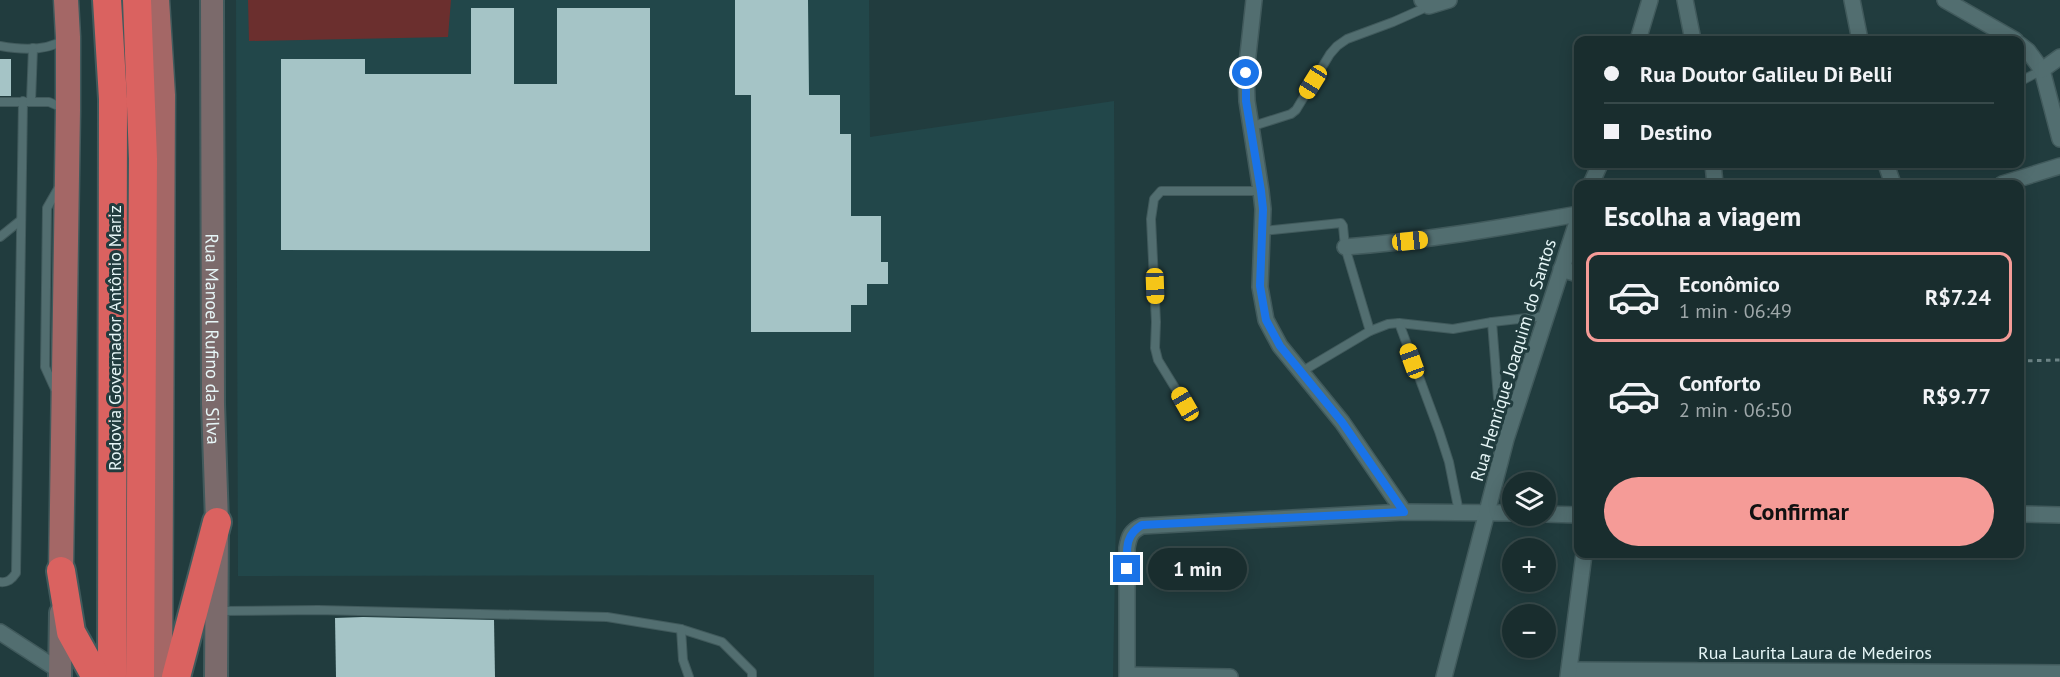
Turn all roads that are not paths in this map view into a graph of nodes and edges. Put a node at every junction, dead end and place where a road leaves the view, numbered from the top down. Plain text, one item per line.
1 (66, 0) edge
2 (107, 0) edge
3 (137, 0) edge
4 (157, 0) edge
5 (212, 0) edge
6 (1254, 0) edge
7 (1449, 0) edge
8 (1650, 0) edge
9 (1685, 0) edge
10 (1852, 0) edge
11 (1945, 0) edge
12 (1426, 3) edge
13 (1639, 36) edge
14 (1693, 36) edge
15 (1859, 36) edge
16 (2007, 36) edge
17 (68, 38) junction
18 (0, 46) edge
19 (33, 48) junction
20 (2024, 48) edge
21 (2060, 57) edge
22 (2042, 70) junction
23 (2024, 79) edge
24 (27, 101) junction
25 (0, 102) edge
26 (68, 110) junction
27 (1250, 126) junction
28 (2060, 140) edge
29 (2060, 166) edge
30 (2015, 180) edge
31 (1261, 191) junction
32 (1574, 215) edge
33 (21, 220) junction
34 (1262, 231) junction
35 (1574, 231) edge
36 (0, 237) edge
37 (1345, 247) junction
38 (1561, 269) junction
39 (1574, 273) edge
40 (1545, 316) junction
41 (1492, 322) junction
42 (1399, 323) junction
43 (1370, 331) junction
44 (1301, 372) junction
45 (1519, 402) junction
46 (1185, 404) dead end
47 (1404, 512) junction
48 (1460, 512) junction
49 (1486, 513) junction
50 (1502, 513) edge
51 (1556, 514) edge
52 (2024, 514) edge
53 (1574, 515) edge
54 (2060, 515) edge
55 (217, 522) junction
56 (1583, 558) edge
57 (61, 571) junction
58 (0, 582) edge
59 (217, 611) junction
60 (681, 629) junction
61 (0, 632) edge
62 (1569, 673) edge
63 (2060, 673) edge
64 (60, 674) edge
65 (1718, 674) edge
66 (1886, 674) edge
67 (2043, 675) edge
68 (1127, 676) edge
69 (96, 677) edge
70 (112, 677) edge
71 (140, 677) edge
72 (160, 677) edge
73 (176, 677) edge
74 (216, 677) edge
75 (689, 677) edge
76 (752, 677) edge
77 (1230, 677) edge
78 (1444, 677) edge

1 - 17 main road
2 - 70 highway, Rodovia Governador Antônio Mariz
3 - 71 highway, Rodovia Governador Antônio Mariz
4 - 72 main road
5 - 55 main road, Rua Manoel Rufino da Silva
6 - 27 street
7 - 12 street
8 - 13 street
9 - 14 street
10 - 15 street
11 - 16 street
12 - 27 lane
17 - 19 lane
17 - 26 main road
18 - 19 lane
19 - 24 lane
20 - 22 street
21 - 22 street
22 - 23 lane
22 - 28 street
24 - 25 lane
24 - 26 lane
24 - 33 lane
26 - 57 main road
27 - 31 street
29 - 30 street
31 - 34 street
31 - 46 lane
32 - 37 street
33 - 36 lane
33 - 58 lane
34 - 37 lane
34 - 44 street
35 - 38 street, Rua Henrique Joaquim do Santos
37 - 43 lane
38 - 39 street
38 - 40 street, Rua Henrique Joaquim do Santos
40 - 41 lane
40 - 45 street, Rua Henrique Joaquim do Santos
41 - 42 lane
41 - 45 lane
42 - 43 lane
42 - 48 lane
43 - 44 lane
44 - 47 street
45 - 49 street, Rua Henrique Joaquim do Santos
47 - 48 street
47 - 68 street
48 - 49 street
49 - 50 street
49 - 78 street, Rua Henrique Joaquim do Santos
51 - 53 street
52 - 54 street
55 - 59 main road, Rua Manoel Rufino da Silva
55 - 73 highway
56 - 62 street
57 - 64 main road
57 - 69 highway
59 - 60 lane
59 - 74 main road, Rua Manoel Rufino da Silva
60 - 75 lane
60 - 76 lane
61 - 64 street
62 - 65 street, Rua Laurita Laura de Medeiros
63 - 67 street, Rua Laurita Laura de Medeiros
65 - 66 street, Rua Laurita Laura de Medeiros
66 - 67 street, Rua Laurita Laura de Medeiros
68 - 77 street

